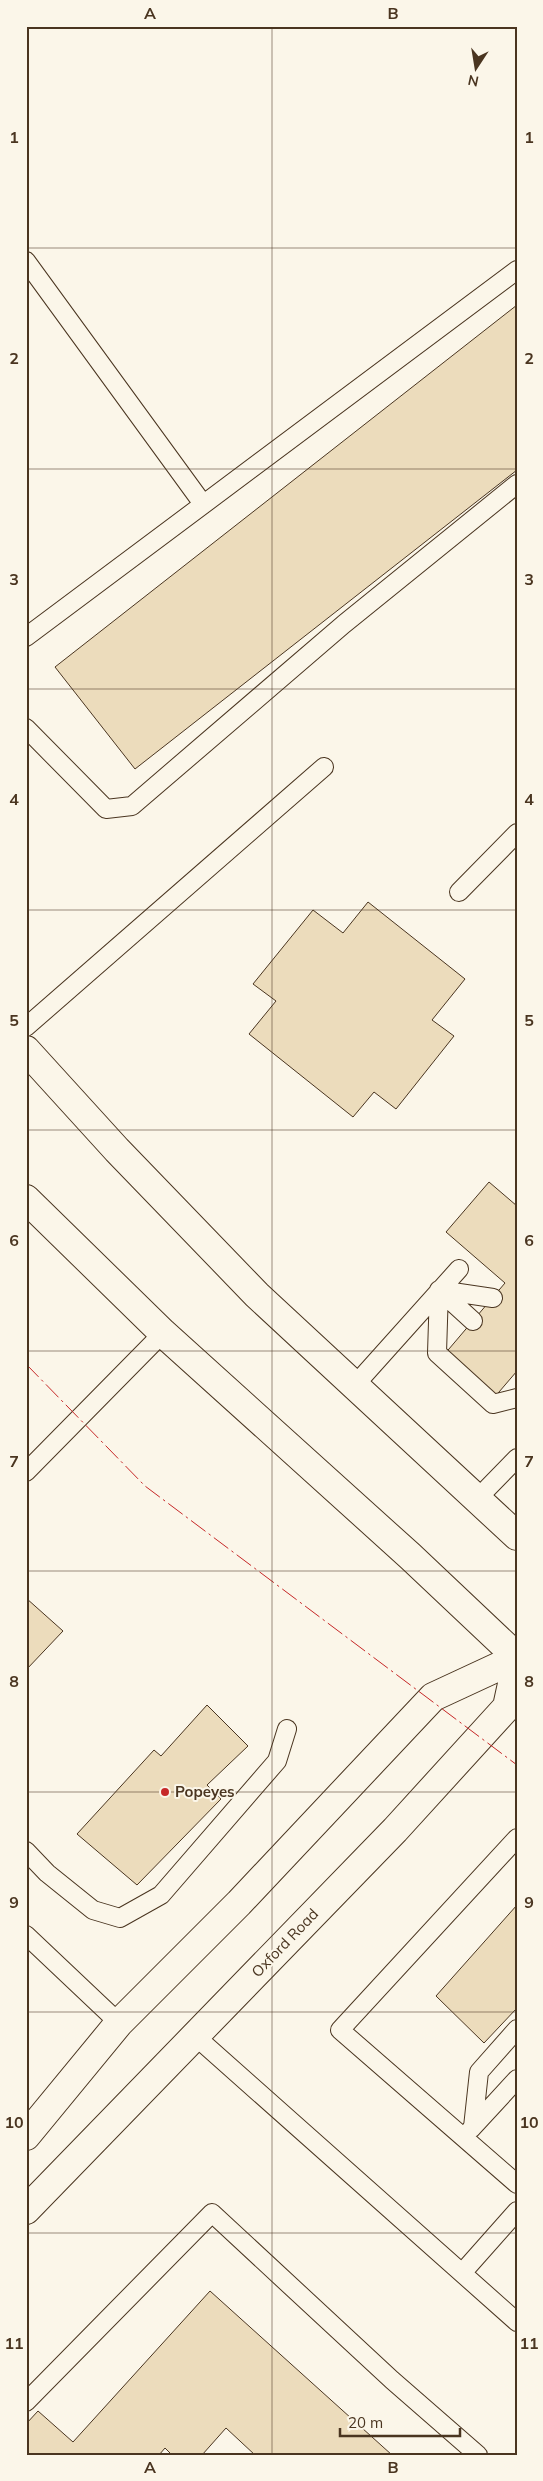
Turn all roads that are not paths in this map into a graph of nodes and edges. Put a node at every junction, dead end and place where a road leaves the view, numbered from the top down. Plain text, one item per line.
1 (26, 261) edge
2 (517, 270) edge
3 (517, 484) edge
4 (203, 504) junction
5 (26, 637) edge
6 (26, 728) edge
7 (324, 767) dead end
8 (517, 833) edge
9 (459, 892) dead end
10 (26, 1028) edge
11 (26, 1050) edge
12 (26, 1200) edge
13 (459, 1269) dead end
14 (439, 1290) junction
15 (493, 1298) dead end
16 (474, 1321) dead end
17 (163, 1333) junction
18 (354, 1385) junction
19 (517, 1398) edge
20 (517, 1458) edge
21 (26, 1472) edge
22 (477, 1499) junction
23 (517, 1536) edge
24 (517, 1659) edge
25 (287, 1729) dead end
26 (517, 1838) edge
27 (26, 1851) edge
28 (26, 1935) edge
29 (119, 2023) junction
30 (517, 2029) edge
31 (194, 2035) junction
32 (517, 2079) edge
33 (469, 2132) junction
34 (26, 2136) edge
35 (517, 2184) edge
36 (26, 2210) edge
37 (517, 2211) edge
38 (462, 2273) junction
39 (517, 2322) edge
40 (26, 2402) edge
41 (478, 2455) edge

1 - 4 lane
2 - 4 lane
3 - 6 lane
4 - 5 lane
7 - 10 lane
8 - 9 lane
11 - 18 street
12 - 17 street
13 - 14 lane
14 - 15 lane
14 - 16 lane
14 - 18 lane
14 - 19 lane
17 - 21 lane
17 - 24 street
18 - 22 street
20 - 22 lane
22 - 23 street
24 - 29 street
24 - 31 street, Oxford Road
25 - 27 lane
26 - 33 lane
28 - 29 lane
29 - 34 street
30 - 33 lane
31 - 36 street, Oxford Road
31 - 38 lane
32 - 33 lane
33 - 35 lane
37 - 38 lane
38 - 39 lane
40 - 41 lane

